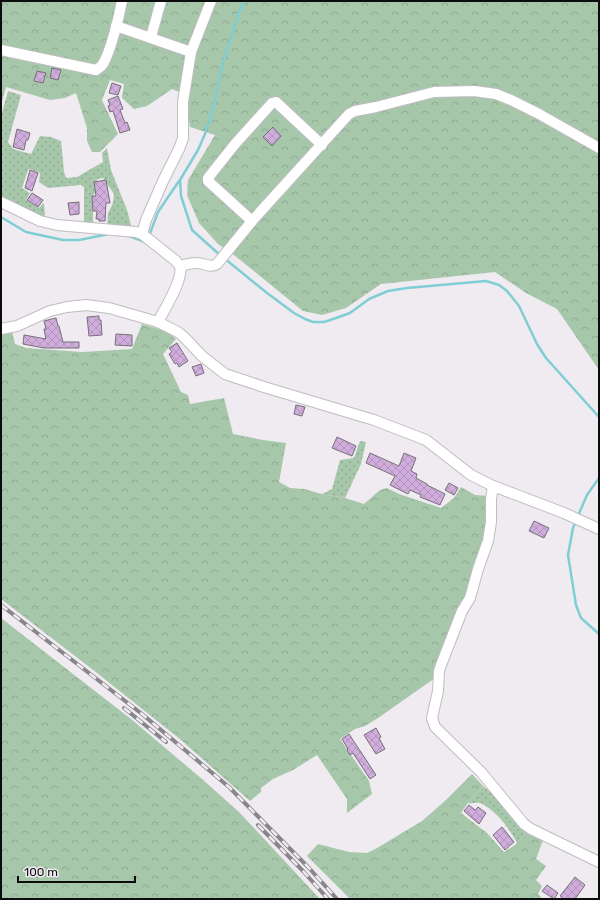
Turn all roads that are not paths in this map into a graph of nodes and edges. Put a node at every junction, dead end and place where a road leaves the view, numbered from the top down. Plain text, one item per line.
1 (122, 1) edge
2 (161, 1) edge
3 (211, 1) edge
4 (116, 26) junction
5 (150, 37) junction
6 (1, 50) edge
7 (191, 52) junction
8 (322, 144) junction
9 (599, 148) edge
10 (1, 202) edge
11 (252, 221) junction
12 (142, 234) junction
13 (180, 266) junction
14 (158, 322) junction
15 (1, 329) edge
16 (493, 486) junction
17 (599, 529) edge
18 (599, 862) edge

1 - 4 street
2 - 5 street
3 - 7 street
4 - 5 street
4 - 6 street
5 - 7 street
7 - 12 street
8 - 9 street
8 - 11 street
8 - 11 street
10 - 12 street
11 - 13 street
12 - 13 street
13 - 14 street
14 - 15 street
14 - 16 street
16 - 17 street
16 - 18 street

